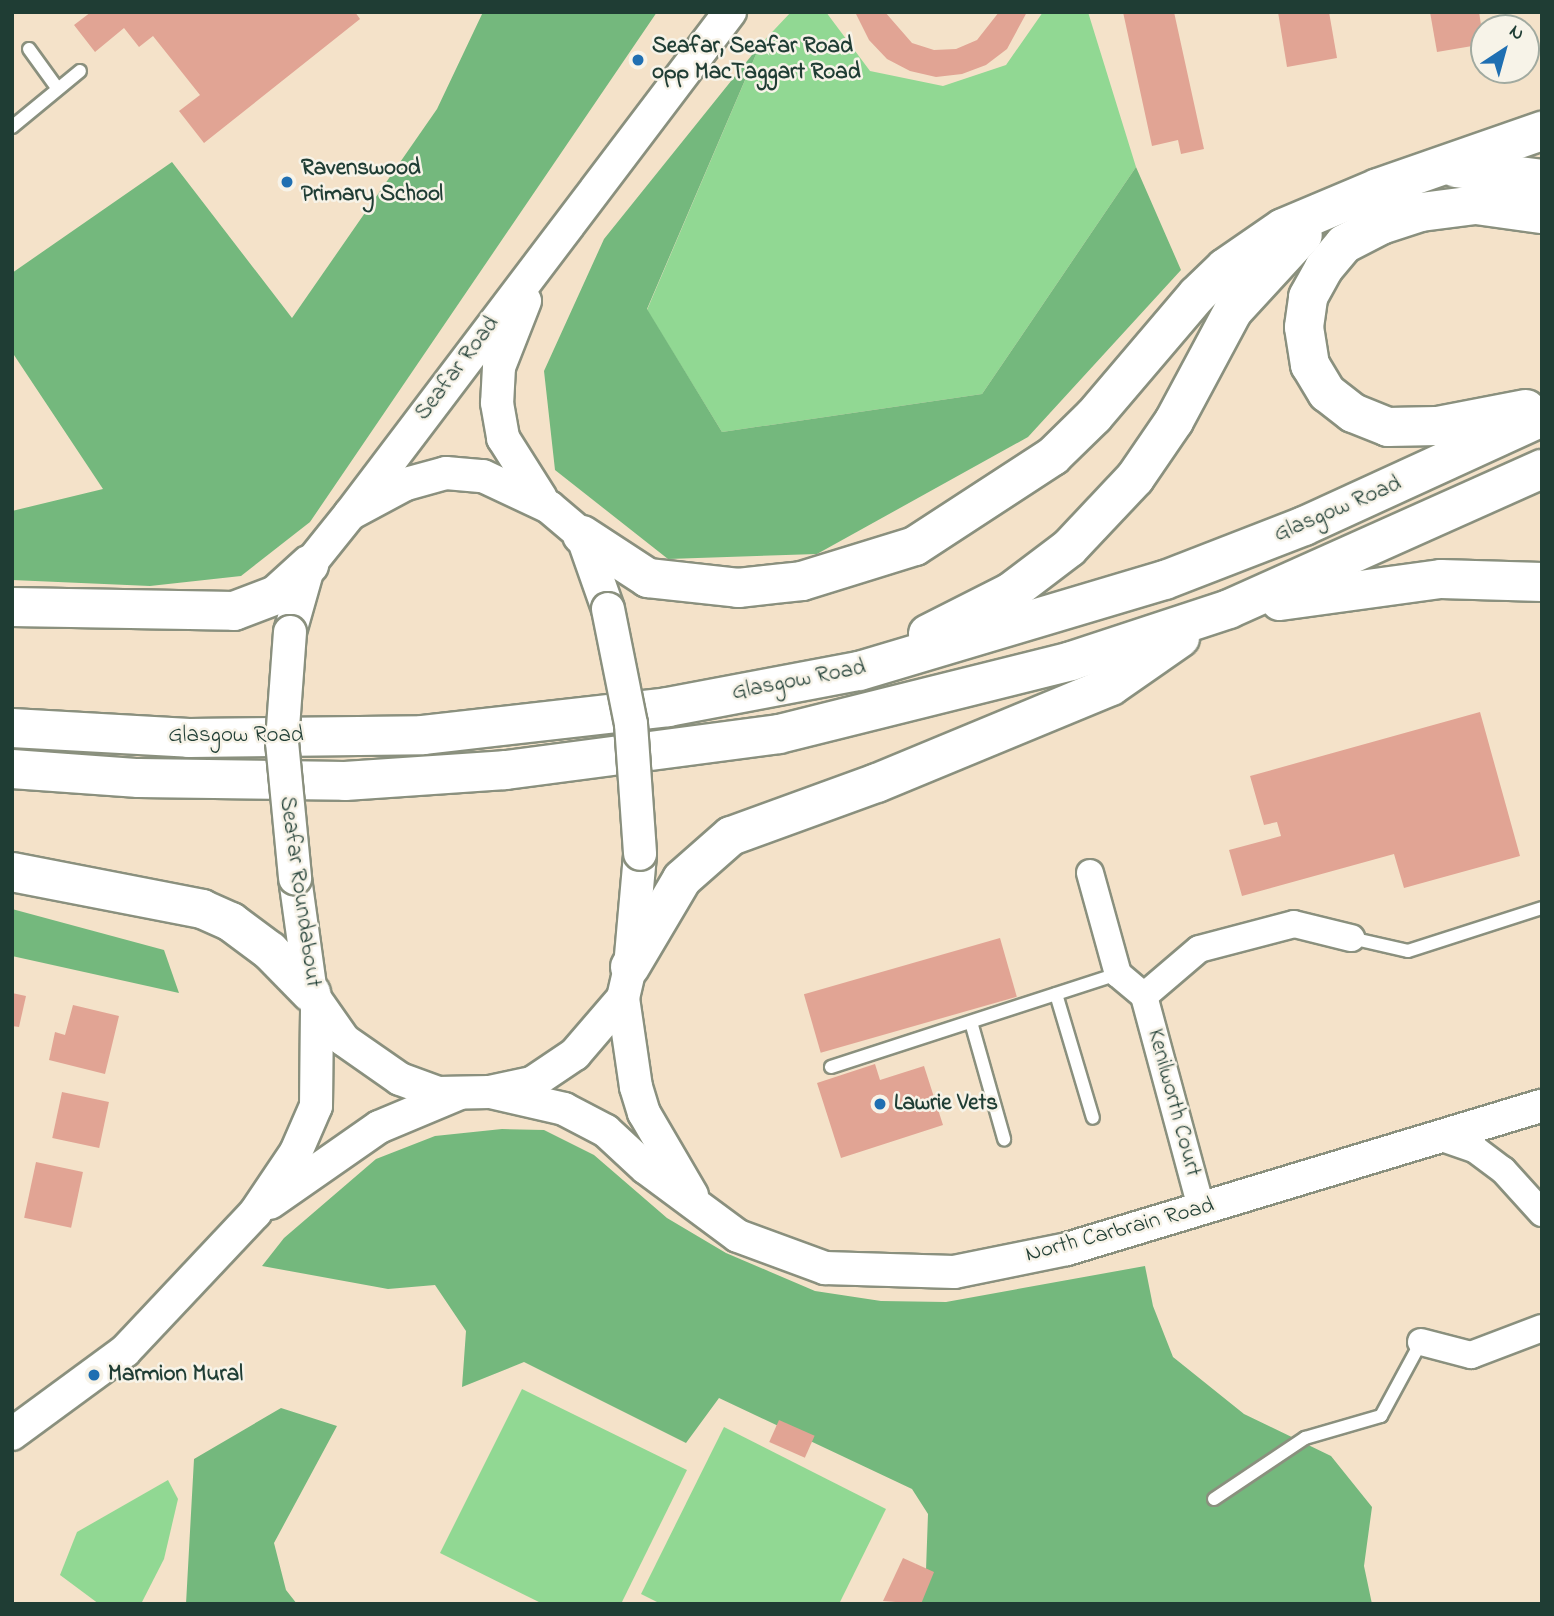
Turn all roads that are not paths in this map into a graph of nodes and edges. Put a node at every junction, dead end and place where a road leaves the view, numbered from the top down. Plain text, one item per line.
1 (730, 12) edge
2 (29, 49) dead end
3 (80, 71) dead end
4 (58, 89) junction
5 (12, 127) edge
6 (1542, 131) edge
7 (1447, 167) junction
8 (1542, 178) edge
9 (1542, 214) edge
10 (1322, 215) junction
11 (567, 223) junction
12 (1542, 405) edge
13 (1542, 417) edge
14 (1542, 469) edge
15 (549, 507) junction
16 (350, 514) junction
17 (582, 535) junction
18 (309, 565) junction
19 (1542, 582) edge
20 (12, 607) edge
21 (1221, 612) junction
22 (859, 671) junction
23 (12, 728) edge
24 (12, 769) edge
25 (12, 872) edge
26 (1090, 873) dead end
27 (1542, 908) edge
28 (1351, 939) joint
29 (1118, 974) junction
30 (626, 983) junction
31 (1056, 994) junction
32 (1144, 996) junction
33 (314, 999) junction
34 (971, 1022) junction
35 (831, 1068) dead end
36 (476, 1092) junction
37 (1542, 1106) edge
38 (1093, 1118) dead end
39 (1439, 1137) junction
40 (1004, 1139) dead end
41 (699, 1209) junction
42 (1202, 1211) junction
43 (255, 1213) junction
44 (1542, 1213) edge
45 (1542, 1328) edge
46 (1421, 1342) joint
47 (12, 1434) edge
48 (1214, 1499) dead end

1 - 11 street, Seafar Road
2 - 4 lane
3 - 4 lane
4 - 5 lane
6 - 7 main road
7 - 8 main road
7 - 10 main road
9 - 12 main road
10 - 17 main road
10 - 22 main road
11 - 15 street, Seafar Road
11 - 16 street, Seafar Road
13 - 22 main road, Glasgow Road
14 - 21 main road, Glasgow Road
15 - 16 street, Seafar Roundabout
15 - 17 street, Seafar Roundabout
16 - 18 street, Seafar Roundabout
17 - 30 street, bridge
18 - 20 main road
18 - 33 street, Seafar Roundabout, bridge
19 - 21 main road
21 - 24 main road, Glasgow Road
21 - 30 main road
22 - 23 main road, Glasgow Road
25 - 33 main road
26 - 29 street
27 - 28 lane
28 - 32 street
29 - 31 lane
29 - 32 street
30 - 36 street, Seafar Roundabout
30 - 41 street, North Carbrain Road
31 - 34 lane
31 - 38 lane
32 - 42 street, Kenilworth Court
33 - 36 street, Seafar Roundabout
33 - 43 street
34 - 35 lane
34 - 40 lane
36 - 41 street, North Carbrain Road
36 - 43 street
37 - 39 street, North Carbrain Road
39 - 42 street, North Carbrain Road
39 - 44 street
41 - 42 street, North Carbrain Road
43 - 47 street
45 - 46 street
46 - 48 lane

